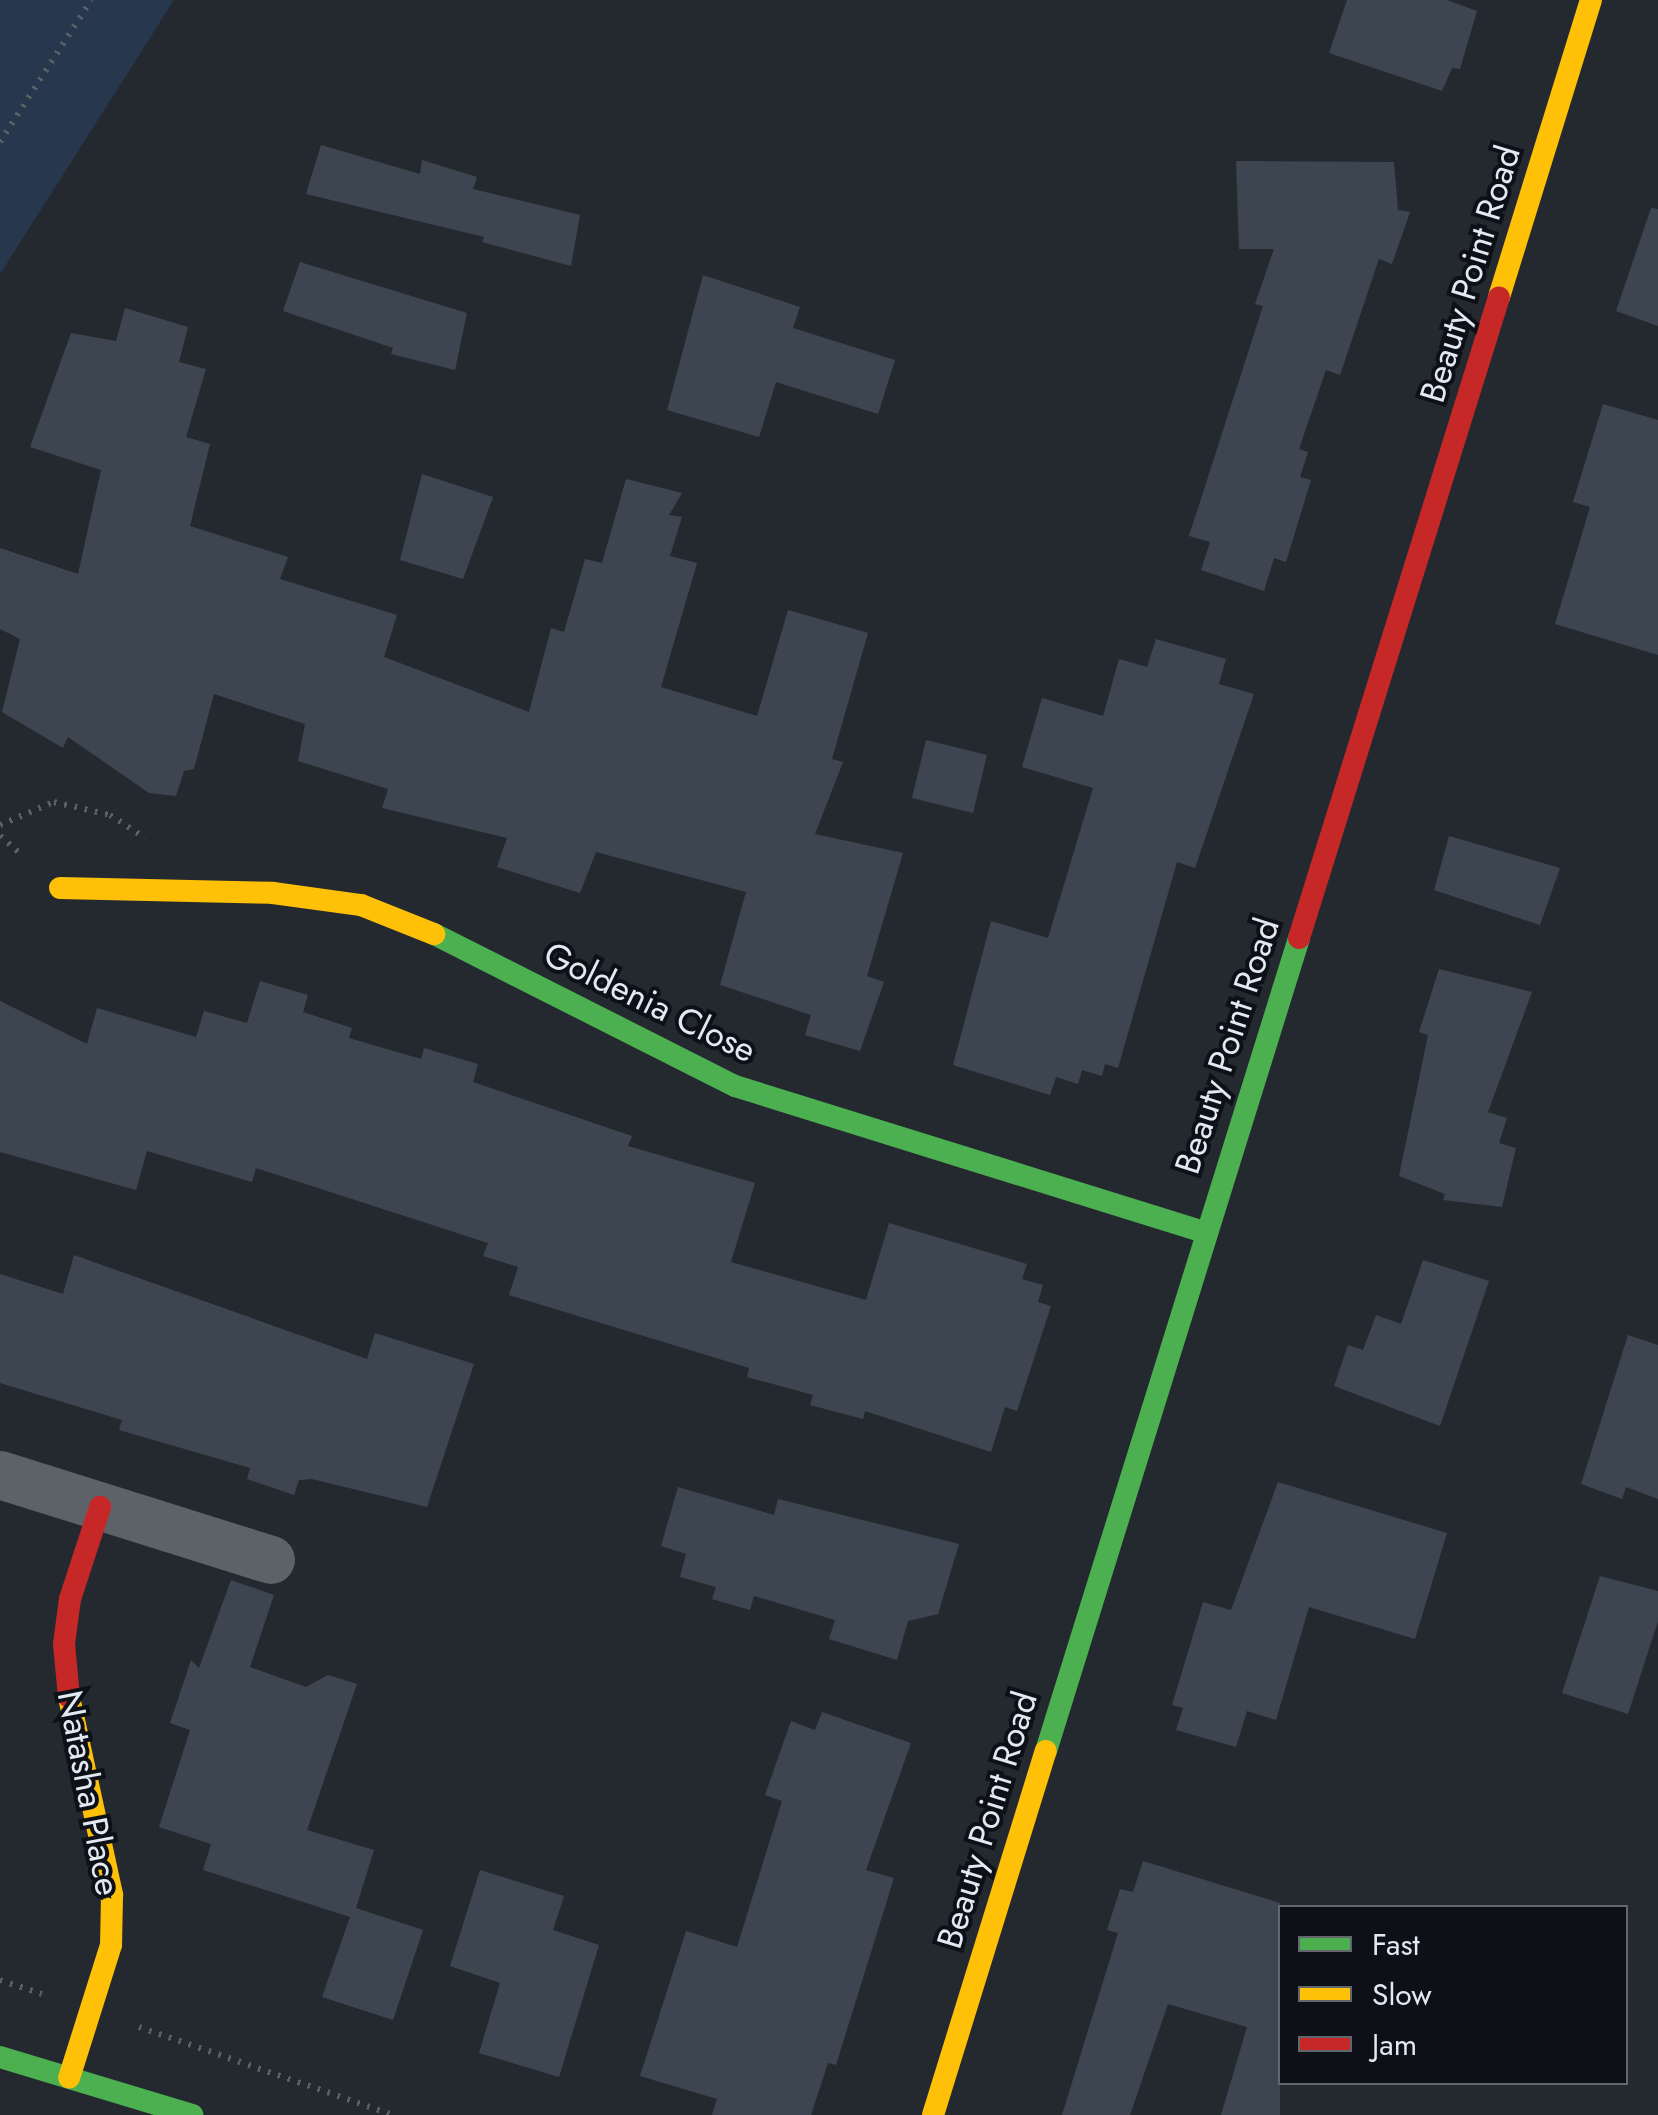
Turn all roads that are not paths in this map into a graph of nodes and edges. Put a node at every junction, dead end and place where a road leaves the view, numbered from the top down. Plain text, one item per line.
1 (1590, 0) edge
2 (60, 888) dead end
3 (1205, 1232) junction
4 (0, 1476) edge
5 (100, 1507) junction
6 (270, 1560) dead end
7 (0, 2057) edge
8 (69, 2078) junction
9 (192, 2115) edge
10 (933, 2115) edge

1 - 3 street, Beauty Point Road
2 - 3 street, Goldenia Close
3 - 10 street, Beauty Point Road
4 - 5 street
5 - 6 street
5 - 8 street, Natasha Place
7 - 8 street
8 - 9 street

